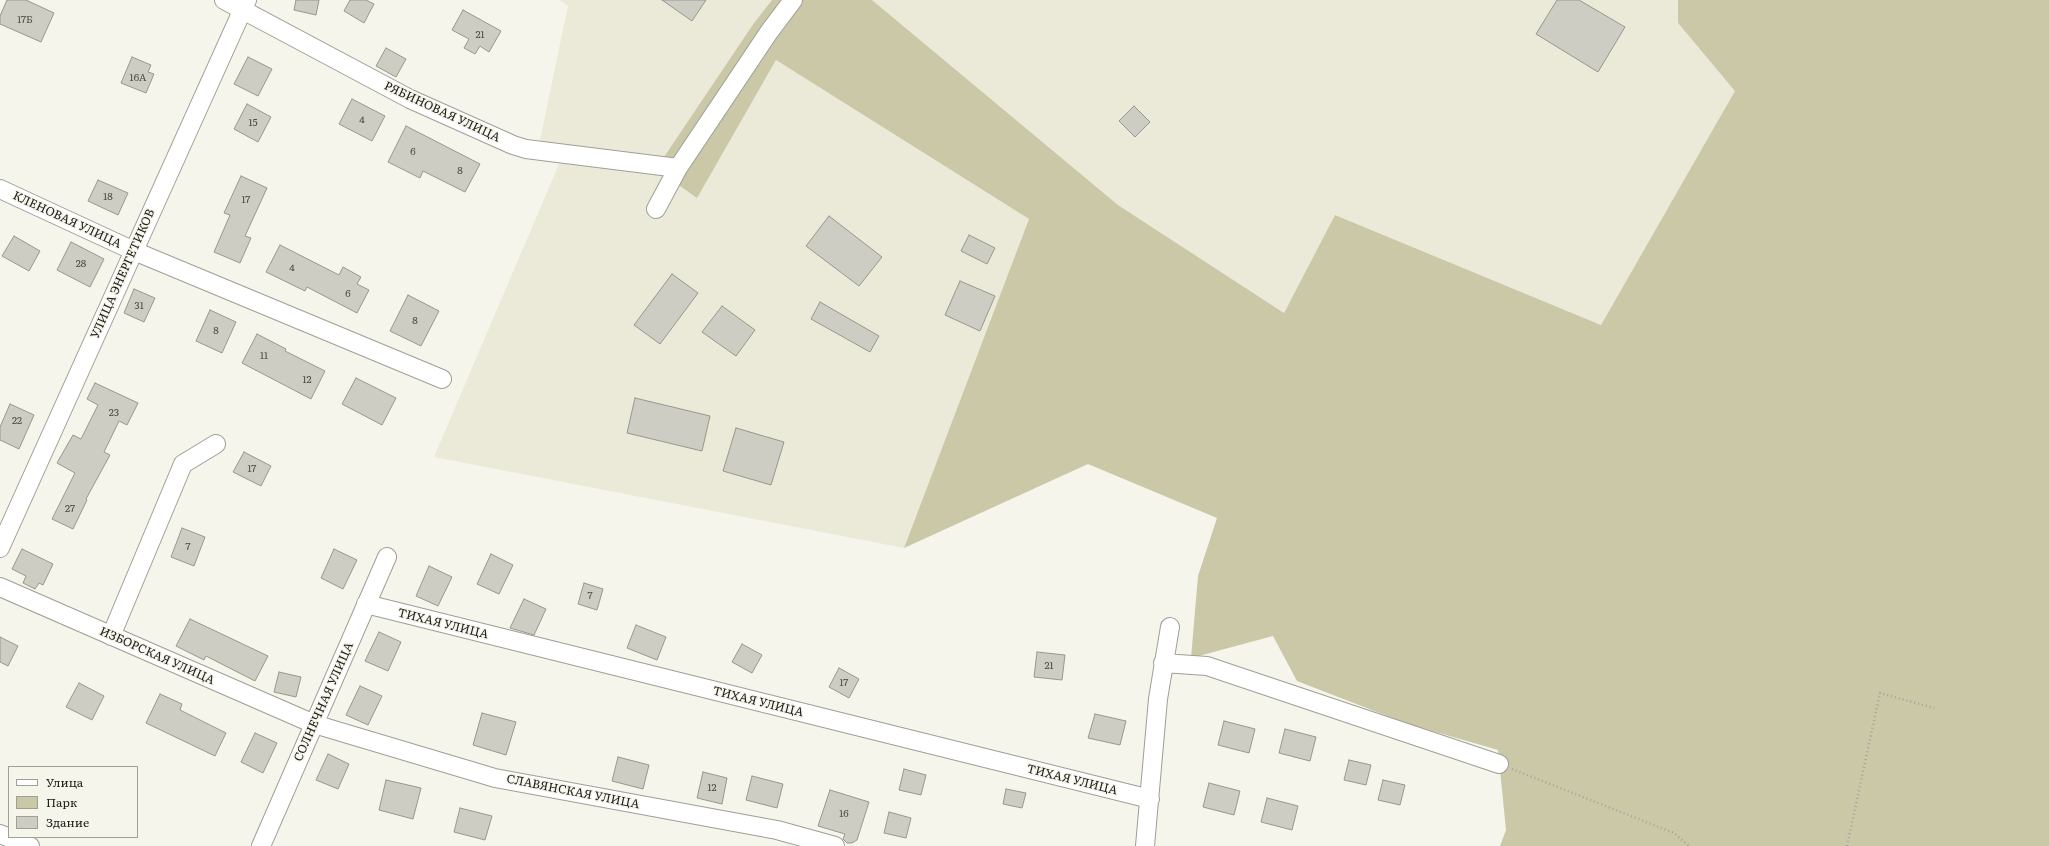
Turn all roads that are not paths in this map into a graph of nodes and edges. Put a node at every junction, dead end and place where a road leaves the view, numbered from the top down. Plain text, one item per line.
1 (224, 0) edge
2 (793, 0) edge
3 (246, 4) edge
4 (678, 168) junction
5 (0, 189) edge
6 (656, 209) dead end
7 (134, 251) junction
8 (442, 379) dead end
9 (216, 444) dead end
10 (0, 548) edge
11 (387, 557) dead end
12 (0, 587) edge
13 (366, 604) junction
14 (1170, 627) dead end
15 (111, 636) junction
16 (1163, 663) junction
17 (314, 724) junction
18 (1499, 764) road end
19 (1150, 799) junction
20 (10, 838) edge
21 (30, 846) edge
22 (261, 846) edge
23 (835, 846) edge
24 (1145, 846) edge

1 - 3 street, РЯБИНОВАЯ УЛИЦА
2 - 4 street
3 - 4 street, РЯБИНОВАЯ УЛИЦА
3 - 7 street, УЛИЦА ЭНЕРГЕТИКОВ
4 - 6 street
5 - 7 street, КЛЕНОВАЯ УЛИЦА
7 - 8 street, КЛЕНОВАЯ УЛИЦА
7 - 10 street, УЛИЦА ЭНЕРГЕТИКОВ
9 - 15 street
11 - 13 street, СОЛНЕЧНАЯ УЛИЦА
12 - 15 street, ИЗБОРСКАЯ УЛИЦА
13 - 17 street, СОЛНЕЧНАЯ УЛИЦА
13 - 19 street, ТИХАЯ УЛИЦА
14 - 16 street
15 - 17 street, ИЗБОРСКАЯ УЛИЦА
16 - 18 street
16 - 19 street
17 - 22 street, СОЛНЕЧНАЯ УЛИЦА
17 - 23 street, СЛАВЯНСКАЯ УЛИЦА
19 - 24 street
20 - 21 street

